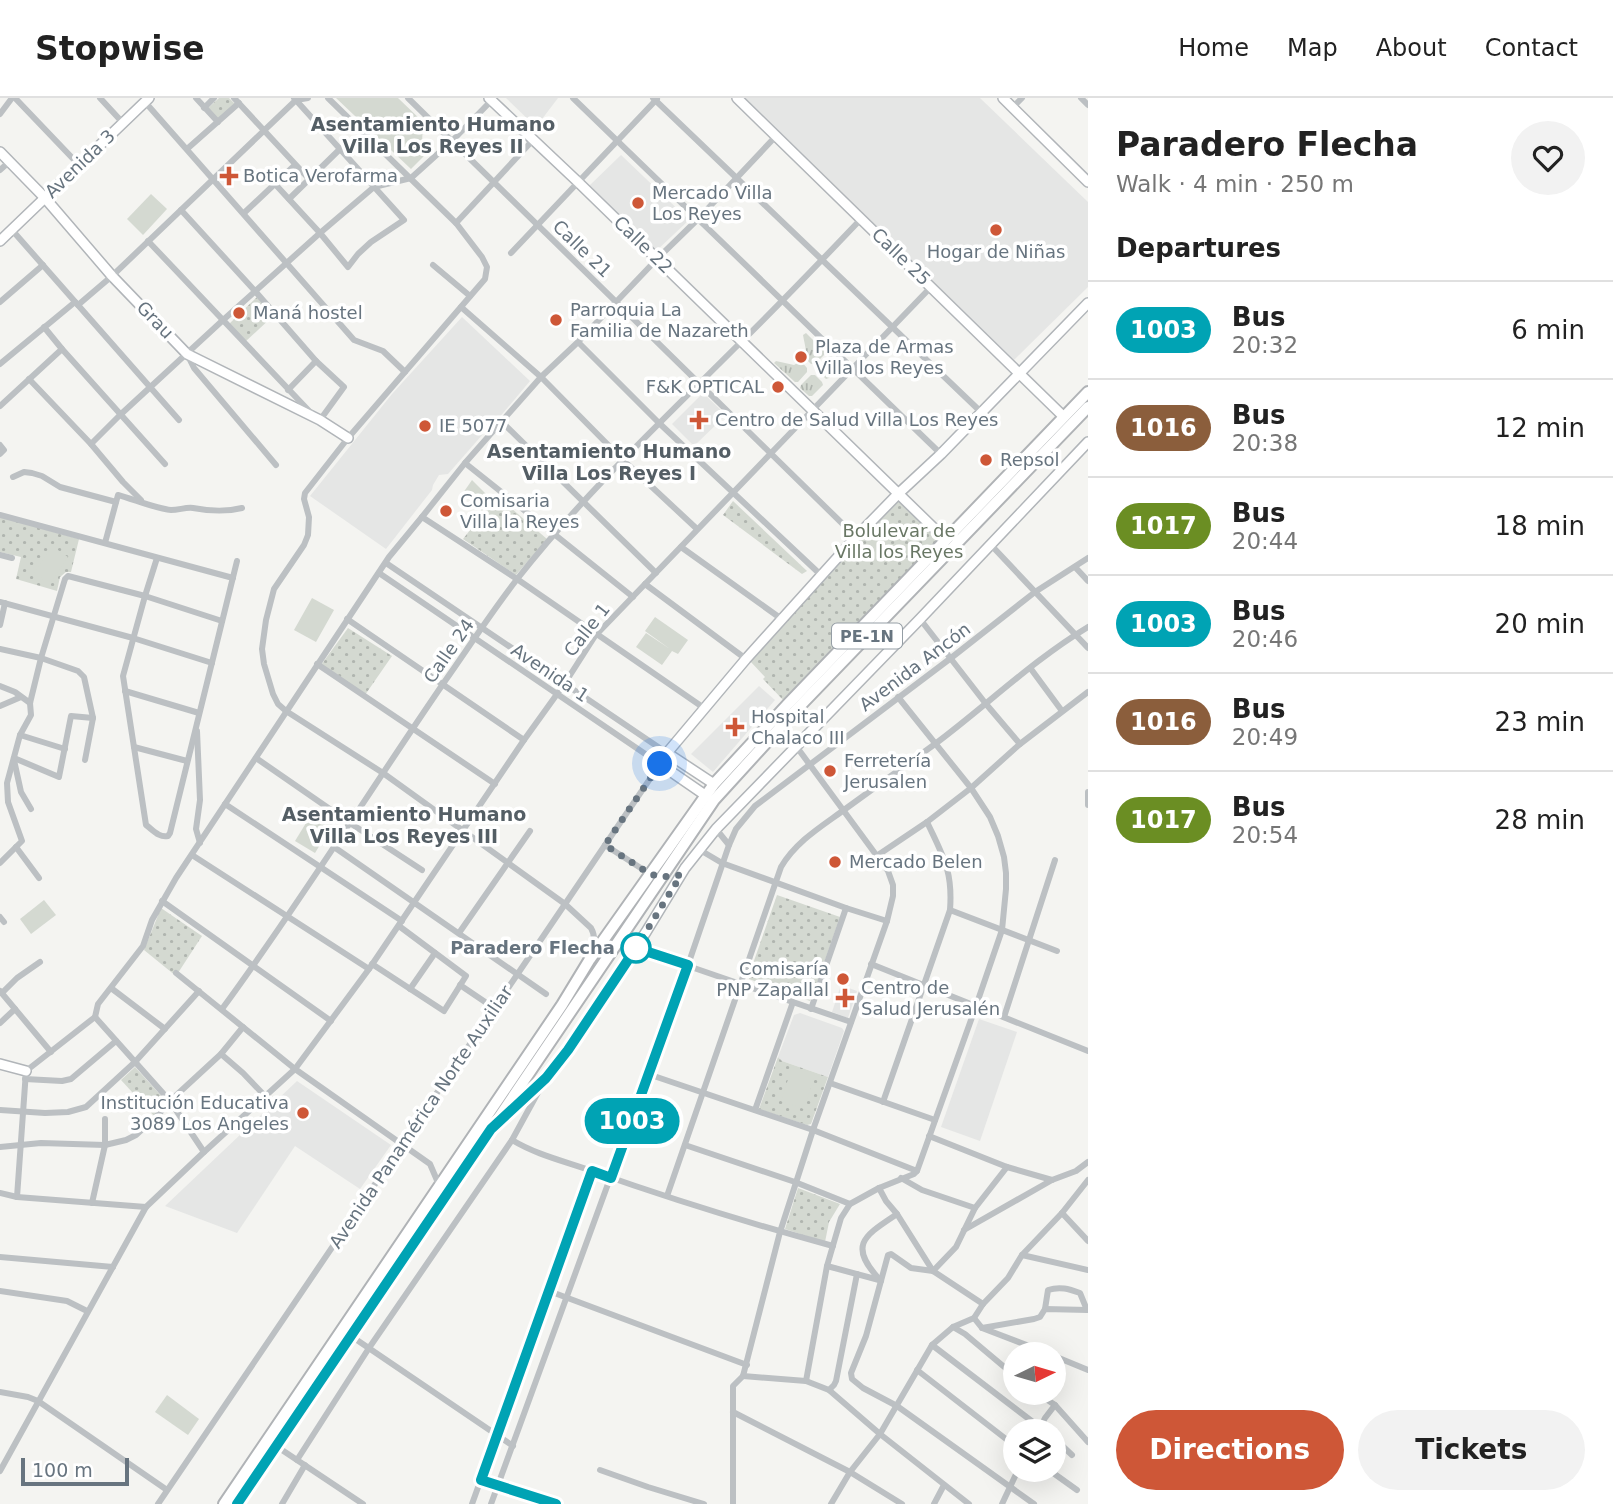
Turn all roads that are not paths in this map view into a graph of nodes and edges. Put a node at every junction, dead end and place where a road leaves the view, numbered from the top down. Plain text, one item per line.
1 (13, 98) edge
2 (100, 98) edge
3 (196, 98) edge
4 (214, 98) edge
5 (308, 98) edge
6 (328, 98) edge
7 (408, 98) edge
8 (573, 98) edge
9 (737, 98) edge
10 (1003, 98) edge
11 (1022, 98) edge
12 (1081, 98) edge
13 (295, 99) edge
14 (491, 99) edge
15 (656, 99) edge
16 (147, 100) edge
17 (237, 101) edge
18 (1088, 105) edge
19 (1013, 107) junction
20 (204, 108) junction
21 (0, 114) edge
22 (218, 122) junction
23 (123, 123) junction
24 (263, 131) junction
25 (776, 136) junction
26 (533, 140) junction
27 (452, 141) junction
28 (617, 141) junction
29 (187, 149) junction
30 (340, 149) junction
31 (0, 152) edge
32 (9, 162) junction
33 (79, 165) junction
34 (295, 165) junction
35 (0, 170) edge
36 (411, 178) junction
37 (736, 178) junction
38 (213, 179) junction
39 (309, 180) junction
40 (494, 182) junction
41 (578, 182) junction
42 (1088, 182) edge
43 (275, 184) junction
44 (374, 187) junction
45 (45, 198) junction
46 (289, 199) junction
47 (181, 210) junction
48 (244, 213) junction
49 (698, 219) junction
50 (861, 219) junction
51 (456, 223) junction
52 (537, 224) junction
53 (12, 230) junction
54 (320, 233) junction
55 (0, 241) edge
56 (148, 241) junction
57 (510, 253) dead end
58 (657, 259) junction
59 (822, 260) junction
60 (288, 263) junction
61 (43, 265) junction
62 (433, 265) dead end
63 (112, 276) junction
64 (931, 287) junction
65 (256, 290) junction
66 (470, 296) junction
67 (782, 300) junction
68 (0, 302) edge
69 (616, 302) junction
70 (76, 303) junction
71 (1088, 303) edge
72 (461, 307) junction
73 (222, 321) junction
74 (44, 327) junction
75 (892, 327) junction
76 (578, 342) junction
77 (741, 342) junction
78 (62, 349) junction
79 (187, 354) junction
80 (316, 361) junction
81 (0, 364) edge
82 (852, 369) junction
83 (405, 372) junction
84 (1019, 373) junction
85 (541, 377) junction
86 (29, 379) junction
87 (699, 383) junction
88 (151, 388) junction
89 (288, 390) junction
90 (1088, 392) edge
91 (0, 406) edge
92 (1088, 407) edge
93 (812, 411) junction
94 (981, 412) junction
95 (120, 415) junction
96 (1064, 417) junction
97 (179, 419) dead end
98 (317, 419) junction
99 (502, 422) junction
100 (659, 423) junction
101 (348, 438) junction
102 (1088, 442) edge
103 (92, 444) junction
104 (771, 454) junction
105 (941, 454) junction
106 (623, 460) junction
107 (465, 463) junction
108 (165, 464) dead end
109 (276, 465) dead end
110 (13, 477) dead end
111 (734, 492) junction
112 (898, 494) junction
113 (116, 502) junction
114 (143, 502) junction
115 (584, 502) junction
116 (242, 508) dead end
117 (0, 515) edge
118 (422, 517) junction
119 (696, 529) junction
120 (553, 535) junction
121 (856, 537) junction
122 (946, 540) junction
123 (105, 543) junction
124 (991, 545) junction
125 (681, 547) junction
126 (0, 555) edge
127 (12, 558) dead end
128 (157, 558) junction
129 (1088, 558) edge
130 (237, 561) dead end
131 (386, 563) junction
132 (1075, 567) junction
133 (379, 573) junction
134 (656, 573) junction
135 (822, 576) junction
136 (233, 578) junction
137 (517, 579) junction
138 (1088, 582) edge
139 (645, 584) junction
140 (1035, 593) junction
141 (145, 596) junction
142 (633, 597) junction
143 (3, 603) edge
144 (55, 617) junction
145 (347, 619) junction
146 (920, 619) junction
147 (783, 620) junction
148 (222, 621) junction
149 (0, 625) edge
150 (482, 627) junction
151 (1088, 627) edge
152 (597, 634) junction
153 (1075, 635) junction
154 (133, 638) junction
155 (475, 638) junction
156 (1088, 648) edge
157 (0, 649) edge
158 (41, 658) junction
159 (951, 658) junction
160 (746, 659) junction
161 (212, 663) junction
162 (317, 664) junction
163 (1031, 669) junction
164 (565, 682) junction
165 (443, 685) junction
166 (0, 686) edge
167 (125, 691) junction
168 (1088, 692) edge
169 (557, 694) junction
170 (21, 697) junction
171 (898, 698) junction
172 (30, 704) junction
173 (986, 704) junction
174 (0, 706) edge
175 (705, 708) junction
176 (286, 711) junction
177 (1062, 711) junction
178 (199, 713) junction
179 (93, 718) junction
180 (197, 722) junction
181 (412, 728) junction
182 (20, 735) junction
183 (524, 740) junction
184 (936, 744) junction
185 (1020, 744) junction
186 (796, 746) junction
187 (134, 747) junction
188 (65, 749) junction
189 (667, 753) junction
190 (13, 758) junction
191 (256, 758) junction
192 (85, 760) dead end
193 (187, 761) junction
194 (660, 764) junction
195 (808, 764) junction
196 (383, 773) junction
197 (495, 784) junction
198 (714, 784) junction
199 (971, 788) junction
200 (1088, 792) edge
201 (705, 795) junction
202 (225, 804) junction
203 (1088, 805) edge
204 (31, 809) dead end
205 (844, 810) junction
206 (927, 822) junction
207 (350, 823) junction
208 (716, 829) junction
209 (463, 830) junction
210 (530, 831) dead end
211 (200, 842) junction
212 (605, 845) junction
213 (729, 845) junction
214 (334, 846) junction
215 (16, 847) junction
216 (699, 850) junction
217 (192, 855) junction
218 (878, 855) junction
219 (1055, 860) dead end
220 (0, 863) edge
221 (508, 863) junction
222 (722, 863) junction
223 (321, 868) junction
224 (422, 870) dead end
225 (681, 875) junction
226 (655, 876) junction
227 (40, 878) dead end
228 (776, 883) junction
229 (162, 901) junction
230 (415, 902) junction
231 (565, 904) junction
232 (846, 908) junction
233 (950, 910) junction
234 (288, 916) junction
235 (887, 921) junction
236 (400, 923) junction
237 (1002, 930) junction
238 (459, 933) junction
239 (1029, 940) junction
240 (636, 948) junction
241 (1057, 951) dead end
242 (435, 953) junction
243 (590, 959) junction
244 (40, 962) dead end
245 (871, 964) junction
246 (688, 965) junction
247 (254, 966) junction
248 (370, 967) junction
249 (176, 973) dead end
250 (518, 973) junction
251 (741, 984) junction
252 (460, 985) junction
253 (923, 985) junction
254 (111, 988) junction
255 (410, 989) junction
256 (199, 990) junction
257 (1, 992) edge
258 (547, 993) dead end
259 (793, 1002) junction
260 (976, 1006) junction
261 (494, 1008) junction
262 (15, 1009) junction
263 (222, 1009) junction
264 (811, 1009) junction
265 (96, 1017) junction
266 (1004, 1017) junction
267 (331, 1021) junction
268 (851, 1022) junction
269 (0, 1023) edge
270 (243, 1027) junction
271 (164, 1029) junction
272 (116, 1041) junction
273 (1088, 1051) edge
274 (51, 1052) junction
275 (220, 1054) junction
276 (135, 1062) junction
277 (0, 1064) edge
278 (295, 1069) junction
279 (648, 1074) junction
280 (26, 1075) junction
281 (546, 1078) junction
282 (830, 1083) junction
283 (704, 1093) junction
284 (265, 1096) junction
285 (170, 1101) junction
286 (883, 1102) junction
287 (0, 1110) edge
288 (755, 1111) junction
289 (24, 1112) junction
290 (105, 1119) dead end
291 (935, 1120) junction
292 (491, 1129) junction
293 (813, 1130) junction
294 (929, 1136) junction
295 (512, 1140) junction
296 (21, 1144) junction
297 (402, 1144) junction
298 (105, 1145) junction
299 (685, 1145) junction
300 (0, 1147) edge
301 (204, 1152) junction
302 (1088, 1162) edge
303 (1007, 1167) junction
304 (592, 1171) junction
305 (917, 1171) junction
306 (611, 1178) junction
307 (901, 1178) junction
308 (1052, 1180) junction
309 (1088, 1180) edge
310 (795, 1182) junction
311 (439, 1185) junction
312 (879, 1188) junction
313 (0, 1193) edge
314 (667, 1196) junction
315 (17, 1197) junction
316 (92, 1203) junction
317 (849, 1204) junction
318 (146, 1207) junction
319 (975, 1208) junction
320 (1062, 1213) junction
321 (897, 1214) junction
322 (963, 1231) junction
323 (780, 1232) junction
324 (1088, 1241) edge
325 (833, 1246) junction
326 (1022, 1255) junction
327 (0, 1257) edge
328 (827, 1266) junction
329 (113, 1267) junction
330 (1088, 1270) edge
331 (933, 1271) junction
332 (856, 1274) junction
333 (881, 1281) junction
334 (0, 1291) edge
335 (549, 1291) junction
336 (566, 1299) junction
337 (983, 1304) junction
338 (1045, 1309) junction
339 (1087, 1310) edge
340 (87, 1311) junction
341 (974, 1318) junction
342 (953, 1326) junction
343 (982, 1328) junction
344 (351, 1336) junction
345 (1018, 1342) edge
346 (932, 1345) junction
347 (369, 1348) junction
348 (1066, 1361) edge
349 (747, 1365) junction
350 (1003, 1366) edge
351 (917, 1370) junction
352 (1088, 1370) edge
353 (743, 1377) junction
354 (806, 1381) junction
355 (828, 1390) junction
356 (0, 1392) edge
357 (38, 1401) junction
358 (1055, 1405) joint
359 (897, 1406) junction
360 (733, 1412) junction
361 (1027, 1419) edge
362 (1047, 1419) edge
363 (880, 1434) junction
364 (497, 1436) junction
365 (1003, 1437) edge
366 (1088, 1442) edge
367 (276, 1446) junction
368 (513, 1447) junction
369 (1066, 1449) edge
370 (1072, 1455) dead end
371 (297, 1460) junction
372 (305, 1465) junction
373 (600, 1470) dead end
374 (0, 1471) edge
375 (850, 1472) junction
376 (481, 1480) junction
377 (1012, 1482) edge
378 (1065, 1482) edge
379 (944, 1485) junction
380 (498, 1486) junction
381 (1010, 1487) junction
382 (167, 1490) junction
383 (1077, 1490) dead end
384 (158, 1504) edge
385 (224, 1504) edge
386 (237, 1504) edge
387 (282, 1504) edge
388 (363, 1504) edge
389 (472, 1504) edge
390 (491, 1504) edge
391 (556, 1504) edge
392 (704, 1504) edge
393 (733, 1504) edge
394 (831, 1504) edge
395 (902, 1504) edge
396 (934, 1504) edge
397 (969, 1504) edge
398 (1002, 1504) edge
399 (1034, 1504) edge

1 - 21 street
1 - 33 street
2 - 23 street
3 - 20 street
4 - 20 street
5 - 13 street
6 - 36 street
7 - 27 street, Calle 21
8 - 28 street
9 - 25 street, Calle 25
10 - 19 street
11 - 19 street
12 - 18 street
13 - 24 street
13 - 30 street
14 - 26 street, Calle 22
14 - 27 street
15 - 28 street
15 - 37 street
16 - 23 street, Avenida 3
16 - 29 street
17 - 22 street
17 - 24 street
19 - 42 street
20 - 22 street
22 - 29 street
23 - 33 street, Avenida 3
24 - 34 street
24 - 38 street
25 - 37 street
25 - 50 street, Calle 25
26 - 40 street
26 - 41 street, Calle 22
27 - 36 street
27 - 40 street, Calle 21
28 - 41 street
28 - 49 street
29 - 38 street
30 - 39 street
30 - 44 street
31 - 32 street, Grau
32 - 35 street
32 - 45 street, Grau
33 - 45 street, Avenida 3
34 - 39 street
34 - 43 street
36 - 44 street
36 - 51 street
37 - 49 street
37 - 59 street
38 - 47 street
38 - 48 street
39 - 46 street
40 - 51 street
40 - 52 street, Calle 21
41 - 52 street
41 - 58 street, Calle 22
43 - 46 street
43 - 48 street
44 - 54 street
44 - 54 street
45 - 53 street, Avenida 3
45 - 63 street, Grau
46 - 54 street
47 - 56 street
47 - 65 street
48 - 60 street
49 - 58 street
49 - 67 street
50 - 59 street, Calle 24
50 - 64 street, Calle 25
51 - 66 street
52 - 57 street
52 - 69 street, Calle 21
53 - 55 street, Avenida 3
53 - 61 street
54 - 60 street
56 - 63 street
56 - 73 street
58 - 69 street
58 - 77 street, Calle 22
59 - 67 street, Calle 24
59 - 75 street
60 - 65 street
60 - 83 street
61 - 68 street
61 - 70 street
62 - 66 street
63 - 70 street
63 - 79 street, Grau
64 - 75 street, Calle 1
64 - 84 street, Calle 25
65 - 73 street
65 - 80 street
66 - 72 street
67 - 77 street, Calle 24
67 - 82 street
69 - 76 street
69 - 87 street, Calle 21
70 - 74 street
70 - 88 street
71 - 84 street, Avenida Panamérica Norte Auxiliar
72 - 83 street
72 - 85 street
73 - 79 street
73 - 89 street
74 - 78 street
74 - 81 street
75 - 82 street, Calle 1
75 - 94 street
76 - 85 street
76 - 100 street
77 - 87 street, Calle 24
77 - 93 street, Calle 22
78 - 86 street
78 - 95 street
79 - 88 street
79 - 98 street, Grau
79 - 109 street
80 - 89 street
80 - 98 street
82 - 93 street, Calle 1
82 - 105 street
83 - 101 street
84 - 94 street, Avenida Panamérica Norte Auxiliar
84 - 96 street, Calle 25
85 - 99 street
85 - 106 street
86 - 91 street
86 - 103 street
87 - 100 street, Calle 24
87 - 104 street, Calle 21
88 - 95 street
88 - 97 street
89 - 98 street
90 - 96 highway, PE-1N
92 - 226 highway, PE-1N
93 - 104 street, Calle 1
93 - 112 street, Calle 22
94 - 105 street, Avenida Panamérica Norte Auxiliar
95 - 103 street
95 - 108 street
96 - 122 highway, PE-1N
98 - 101 street, Grau
99 - 107 street
99 - 115 street
100 - 106 street, Calle 24
100 - 111 street
101 - 176 street
102 - 124 street
103 - 114 street
104 - 111 street, Calle 1
104 - 121 street, Calle 21
105 - 112 street, Avenida Panamérica Norte Auxiliar
106 - 115 street, Calle 24
106 - 119 street
107 - 118 street
107 - 120 street
110 - 113 street
111 - 119 street, Calle 1
111 - 135 street
112 - 121 street, Avenida Panamérica Norte Auxiliar
112 - 122 street, Calle 22
113 - 114 street
113 - 123 street
114 - 116 street
115 - 120 street, Calle 24
115 - 134 street
117 - 123 street
118 - 131 street
118 - 137 street
119 - 125 street, Calle 1
120 - 137 street, Calle 24
120 - 142 street
121 - 135 street, Avenida Panamérica Norte Auxiliar
122 - 198 highway, PE-1N
123 - 128 street
124 - 140 street
124 - 146 street
125 - 134 street, Calle 1
125 - 147 street
126 - 127 street
128 - 136 street
128 - 141 street
129 - 132 street, Avenida Ancón
130 - 136 street
131 - 133 street
131 - 150 street, Avenida 1
132 - 138 street
132 - 140 street, Avenida Ancón
133 - 145 street
133 - 155 street, Avenida 1
134 - 139 street, Calle 1
135 - 147 street, Avenida Panamérica Norte Auxiliar
136 - 148 street
137 - 150 street, Calle 24
137 - 152 street
139 - 142 street, Calle 1
139 - 160 street
140 - 153 street
140 - 159 street, Avenida Ancón
141 - 144 street
141 - 148 street
141 - 154 street
142 - 152 street, Calle 1
143 - 144 street
143 - 149 street
144 - 154 street
144 - 158 street
145 - 162 street
145 - 165 street
146 - 159 street
146 - 186 street
147 - 160 street, Avenida Panamérica Norte Auxiliar
148 - 161 street
150 - 155 street, Calle 24
150 - 164 street, Avenida 1
151 - 153 street
152 - 164 street, Calle 1
152 - 175 street
153 - 156 street
153 - 163 street
154 - 161 street
154 - 167 street
155 - 165 street, Calle 24
155 - 169 street, Avenida 1
157 - 158 street
158 - 172 street
158 - 179 street
159 - 171 street, Avenida Ancón
159 - 173 street
160 - 175 street, Avenida Panamérica Norte Auxiliar
161 - 178 street
162 - 176 street
162 - 181 street
163 - 173 street
163 - 177 street
164 - 169 street, Calle 1
164 - 189 street, Avenida 1
165 - 181 street, Calle 24
165 - 183 street
166 - 170 street
167 - 178 street
167 - 187 street
168 - 177 street
169 - 183 street, Calle 1
169 - 194 street, Avenida 1
170 - 172 street
170 - 174 street
171 - 184 street
171 - 195 street, Avenida Ancón
172 - 182 street
173 - 184 street
173 - 185 street
175 - 189 street, Avenida Panamérica Norte Auxiliar
176 - 191 street
176 - 196 street
177 - 185 street
178 - 180 street
179 - 188 street
179 - 192 street
180 - 193 street
180 - 211 street
181 - 196 street, Calle 24
181 - 197 street
182 - 188 street
182 - 190 street
183 - 197 street, Calle 1
184 - 199 street
184 - 205 street
185 - 199 street
186 - 195 street
186 - 208 street
187 - 193 street
187 - 193 street
188 - 190 street
189 - 194 street, Avenida Panamérica Norte Auxiliar
189 - 198 street, Avenida 1
190 - 204 street
190 - 215 street
191 - 202 street
191 - 207 street
194 - 201 street, Avenida 1
194 - 212 street, Avenida Panamérica Norte Auxiliar
195 - 205 street
195 - 213 street, Avenida Ancón
196 - 207 street, Calle 24
196 - 209 street
197 - 209 street, Calle 1
198 - 201 highway, PE-1N
199 - 206 street
199 - 237 street
200 - 203 street
201 - 226 highway, PE-1N
202 - 211 street
202 - 223 street
205 - 218 street
205 - 228 street
206 - 218 street
206 - 233 street
207 - 214 street, Calle 24
207 - 224 street
208 - 213 street
208 - 216 street
209 - 221 street
209 - 230 street, Calle 1
210 - 221 street
211 - 217 street
212 - 226 street
212 - 231 street, Avenida Panamérica Norte Auxiliar
213 - 222 street, Avenida Ancón
214 - 223 street, Calle 24
214 - 230 street
215 - 220 street
215 - 227 street
216 - 222 street
216 - 225 street
217 - 229 street
217 - 234 street
218 - 235 street
219 - 239 street
221 - 231 street
221 - 238 street
222 - 228 street
222 - 246 street, Avenida Ancón
223 - 234 street, Calle 24
223 - 236 street
225 - 226 street
225 - 240 street
226 - 243 highway, PE-1N
226 - 292 highway, PE-1N
228 - 232 street
228 - 251 street
229 - 247 street
229 - 254 street
230 - 236 street, Calle 1
230 - 238 street
231 - 243 street
231 - 250 street, Avenida Panamérica Norte Auxiliar
232 - 235 street
232 - 264 street
233 - 237 street
233 - 253 street
234 - 247 street, Calle 24
234 - 248 street
235 - 245 street
236 - 242 street
236 - 248 street, Calle 1
237 - 239 street
237 - 260 street
238 - 250 street
239 - 241 street
239 - 266 street
240 - 246 street
240 - 281 street
242 - 252 street
242 - 255 street
243 - 311 highway, PE-1N
244 - 257 street
245 - 253 street
245 - 268 street
246 - 251 street
246 - 279 street, Avenida Ancón
247 - 263 street, Calle 24
247 - 267 street
248 - 255 street
248 - 267 street, Calle 1
249 - 256 street
250 - 258 street
250 - 261 street, Avenida Panamérica Norte Auxiliar
251 - 259 street
251 - 283 street
252 - 255 street
252 - 261 street
253 - 260 street
253 - 286 street
254 - 265 street
254 - 271 street
256 - 263 street
256 - 271 street
257 - 262 street
259 - 264 street
259 - 288 street
260 - 266 street
260 - 291 street
261 - 297 street, Avenida Panamérica Norte Auxiliar
262 - 269 street
262 - 274 street
263 - 270 street
264 - 268 street
265 - 272 street
265 - 274 street
266 - 273 street
267 - 278 street, Calle 1
268 - 282 street
270 - 275 street
270 - 278 street
271 - 276 street
272 - 276 street
272 - 280 street
274 - 280 street
275 - 284 street
275 - 285 street
276 - 285 street
276 - 289 street
277 - 280 street
278 - 284 street, Calle 1
278 - 297 street
279 - 283 street
279 - 306 street, Avenida Ancón
280 - 289 street
281 - 292 highway
281 - 295 street
282 - 286 street
282 - 293 street
283 - 288 street
283 - 299 street
284 - 301 street, Calle 1
285 - 298 street
285 - 301 street
286 - 291 street
287 - 289 street
288 - 293 street
289 - 296 street
290 - 298 street
291 - 294 street
292 - 344 highway, PE-1N
293 - 305 street
293 - 310 street
294 - 303 street
294 - 305 street
295 - 304 street
295 - 347 street
296 - 298 street
296 - 300 street
296 - 315 street
297 - 311 street
297 - 382 street, Avenida Panamérica Norte Auxiliar
298 - 316 street
299 - 310 street
299 - 314 street
301 - 318 street, Calle 1
302 - 308 street
303 - 308 street
303 - 319 street
304 - 306 street
304 - 335 street
305 - 307 street
306 - 314 street
306 - 336 street, Avenida Ancón
307 - 312 street
307 - 319 street
308 - 322 street
309 - 320 street
310 - 317 street
310 - 323 street
311 - 385 highway, PE-1N
312 - 317 street
312 - 321 street
313 - 315 street
314 - 323 street
315 - 316 street
316 - 318 street
317 - 325 street
318 - 329 street, Calle 1
319 - 322 street
320 - 324 street
320 - 326 street
321 - 331 street
321 - 333 street
322 - 331 street
323 - 325 street
323 - 349 street
325 - 328 street
326 - 330 street
326 - 337 street
327 - 329 street
328 - 332 street
328 - 354 street
329 - 340 street, Calle 1
331 - 333 street
331 - 337 street
332 - 333 street
332 - 355 street
333 - 359 street
334 - 340 street
335 - 336 street
335 - 364 street
336 - 349 street
336 - 368 street, Avenida Ancón
337 - 341 street
338 - 339 street
338 - 339 street
338 - 343 street
340 - 357 street, Calle 1
341 - 342 street
341 - 343 street
342 - 346 street
342 - 350 street
343 - 345 street
344 - 347 street
344 - 367 highway, PE-1N
346 - 351 street
346 - 361 street
347 - 364 street
347 - 371 street
348 - 352 street
349 - 353 street
351 - 359 street
351 - 365 street
353 - 354 street
353 - 360 street
354 - 355 street
355 - 363 street
356 - 357 street
357 - 374 street, Calle 1
357 - 382 street
358 - 362 street
358 - 366 street
359 - 363 street
359 - 381 street
360 - 375 street
360 - 393 street
363 - 375 street
363 - 379 street
364 - 368 street
364 - 376 street
367 - 371 street
367 - 386 highway, PE-1N
368 - 380 street, Avenida Ancón
369 - 370 street
371 - 372 street
372 - 387 street
372 - 388 street
373 - 392 street
375 - 394 street
375 - 395 street
376 - 380 street
376 - 389 street
377 - 381 street
378 - 383 street
379 - 396 street
379 - 397 street
380 - 390 street, Avenida Ancón
380 - 391 street
381 - 398 street
381 - 399 street
382 - 384 street, Avenida Panamérica Norte Auxiliar

